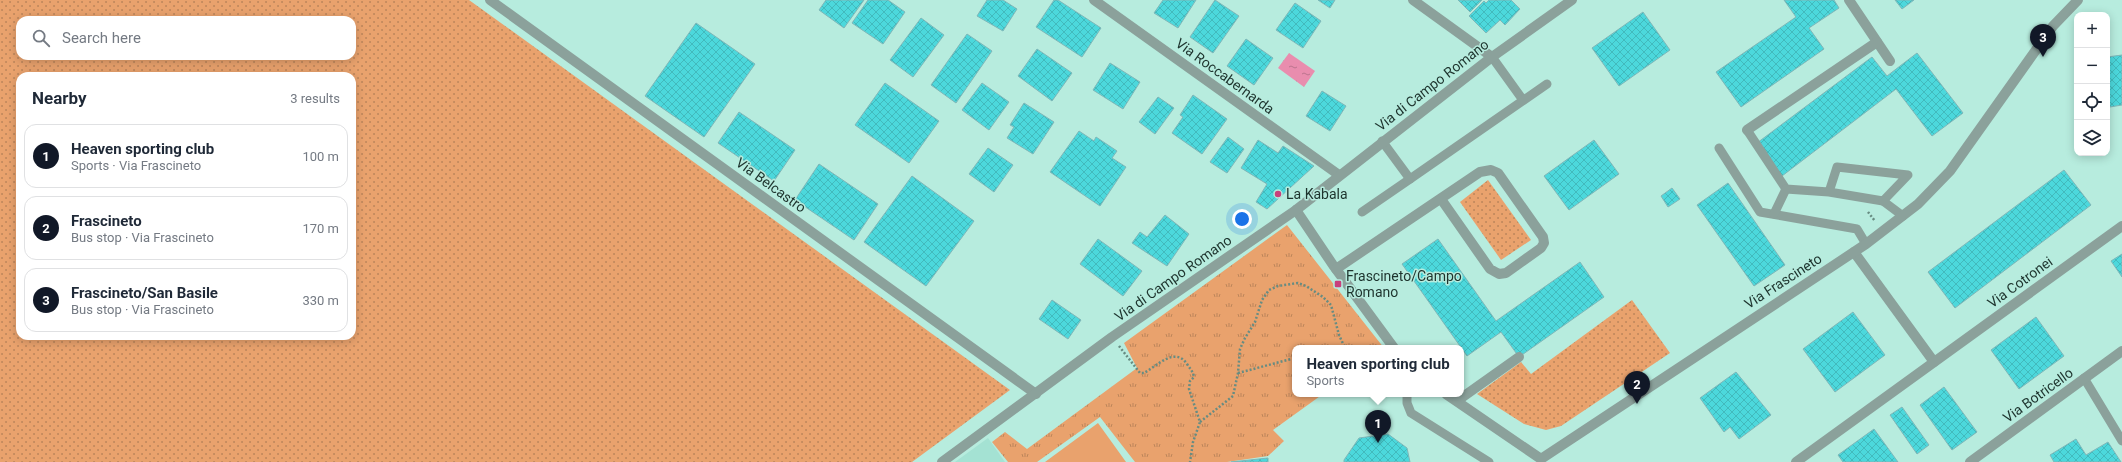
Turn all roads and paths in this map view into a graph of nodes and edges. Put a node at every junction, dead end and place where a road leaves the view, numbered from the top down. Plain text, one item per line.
1 (490, 0) edge
2 (1094, 0) edge
3 (1413, 0) edge
4 (1572, 0) edge
5 (1849, 0) edge
6 (2078, 0) edge
7 (1878, 42) junction
8 (1492, 56) junction
9 (1890, 61) dead end
10 (1547, 84) dead end
11 (1523, 100) junction
12 (1747, 130) joint
13 (1382, 141) junction
14 (1719, 148) dead end
15 (1339, 175) junction
16 (1410, 178) junction
17 (1786, 189) junction
18 (1829, 192) junction
19 (1441, 199) junction
20 (1883, 201) junction
21 (1296, 210) junction
22 (1362, 212) dead end
23 (1774, 214) junction
24 (1903, 216) junction
25 (2122, 226) edge
26 (1866, 244) junction
27 (1854, 252) junction
28 (1336, 269) junction
29 (1112, 337) junction
30 (1343, 345) edge
31 (1392, 345) edge
32 (2122, 351) edge
33 (1519, 357) dead end
34 (1292, 359) edge
35 (1934, 362) junction
36 (1238, 373) junction
37 (2084, 378) junction
38 (1036, 394) junction
39 (1464, 396) edge
40 (1407, 397) edge
41 (1451, 397) edge
42 (1463, 397) edge
43 (1457, 401) junction
44 (1200, 422) junction
45 (2122, 441) edge
46 (1543, 461) edge
47 (942, 462) edge
48 (1190, 462) edge
49 (1489, 462) edge
50 (1796, 462) edge
51 (1970, 462) edge

1 - 38 street, Via Belcastro
2 - 15 street, Via Roccabernarda
3 - 8 street
4 - 8 street, Via di Campo Romano
5 - 7 street
6 - 24 street, Via Frascineto
7 - 9 street
7 - 12 street
8 - 11 lane
8 - 13 street, Via di Campo Romano
10 - 11 lane
11 - 16 lane
12 - 17 lane
13 - 15 street, Via di Campo Romano
13 - 16 lane
14 - 23 lane
15 - 21 street, Via di Campo Romano
16 - 22 lane
17 - 18 lane
17 - 23 lane
18 - 20 lane
18 - 20 lane
19 - 19 street
19 - 28 street
20 - 24 lane
21 - 28 street
21 - 29 street, Via di Campo Romano
23 - 26 lane
24 - 26 street, Via Frascineto
25 - 35 street, Via Cotronei
26 - 27 street, Via Frascineto
27 - 35 street
27 - 46 street, Via Frascineto
28 - 31 street
29 - 38 street, Via di Campo Romano
29 - 44 path
30 - 36 path
32 - 37 street, Via Botricello
33 - 39 street
34 - 36 path
35 - 50 street, Via Cotronei
36 - 44 path
37 - 45 lane
37 - 51 street, Via Botricello
38 - 47 street, Via di Campo Romano
40 - 49 lane
41 - 43 street, Via Frascineto
42 - 43 street
43 - 46 street, Via Frascineto
44 - 48 path

